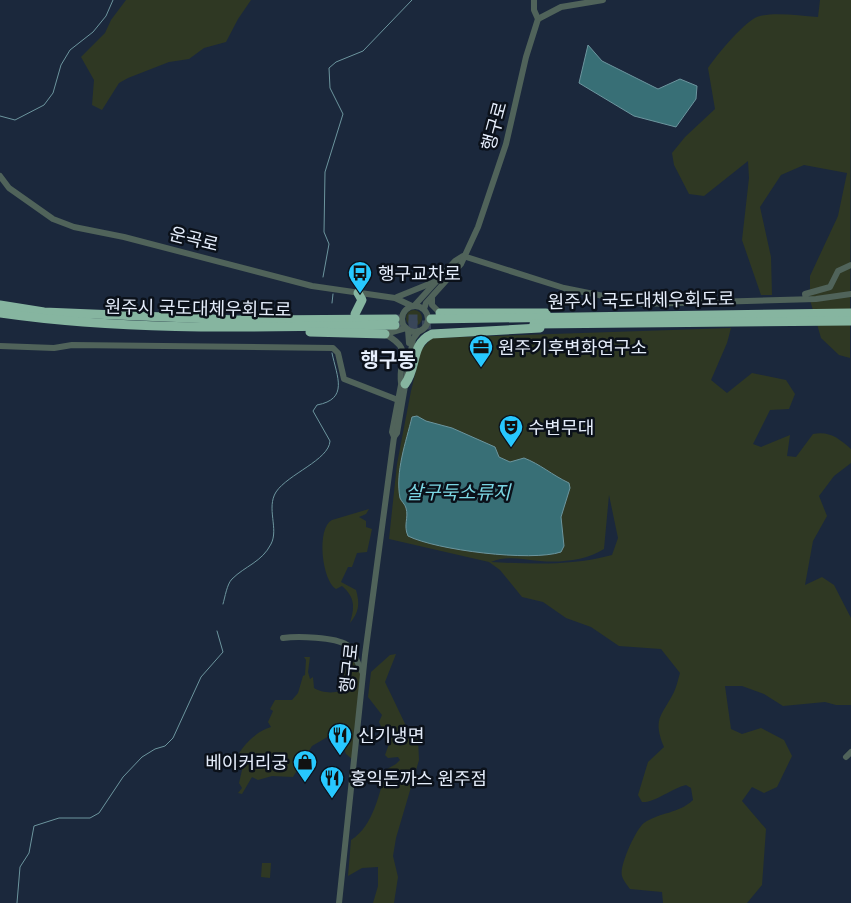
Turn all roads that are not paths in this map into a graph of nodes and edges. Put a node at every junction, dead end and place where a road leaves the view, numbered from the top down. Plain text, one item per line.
1 (534, 0) edge
2 (603, 0) edge
3 (538, 19) junction
4 (0, 176) edge
5 (463, 256) junction
6 (851, 265) edge
7 (438, 280) junction
8 (358, 293) junction
9 (851, 294) edge
10 (432, 297) junction
11 (395, 298) junction
12 (806, 299) junction
13 (0, 305) edge
14 (0, 313) edge
15 (404, 313) junction
16 (440, 313) junction
17 (851, 313) edge
18 (355, 314) junction
19 (428, 316) junction
20 (574, 320) junction
21 (851, 321) edge
22 (236, 324) junction
23 (407, 329) junction
24 (420, 331) junction
25 (386, 334) junction
26 (432, 334) junction
27 (0, 346) edge
28 (403, 383) junction
29 (398, 400) junction
30 (394, 437) junction
31 (283, 638) dead end
32 (363, 672) junction
33 (339, 903) edge

1 - 3 street, 행구로
2 - 3 street
3 - 5 street, 행구로
4 - 8 street, 운곡로
5 - 7 street
5 - 10 street, 행구로
5 - 12 street
6 - 12 street
7 - 11 street
7 - 15 street
8 - 11 street, 운곡로
8 - 18 highway
9 - 12 street
10 - 16 street
10 - 19 street, 행구로
11 - 15 street
13 - 22 highway
14 - 22 highway, 원주시 국도대체우회도로
15 - 18 highway
15 - 19 street
15 - 22 highway
15 - 23 street
16 - 19 street
16 - 20 highway
17 - 20 highway, 원주시 국도대체우회도로
18 - 22 highway
19 - 20 highway, 원주시 국도대체우회도로
19 - 24 street
20 - 21 highway, 원주시 국도대체우회도로
20 - 26 highway
22 - 25 highway
23 - 24 street
23 - 25 street
23 - 28 street, 행구로
24 - 26 highway
24 - 28 street, 행구로
25 - 28 street
26 - 28 highway
27 - 29 street
28 - 29 street, 행구로
28 - 30 street, 행구로
29 - 30 street, 행구로
30 - 32 street, 행구로
31 - 32 street
32 - 33 street, 행구로

